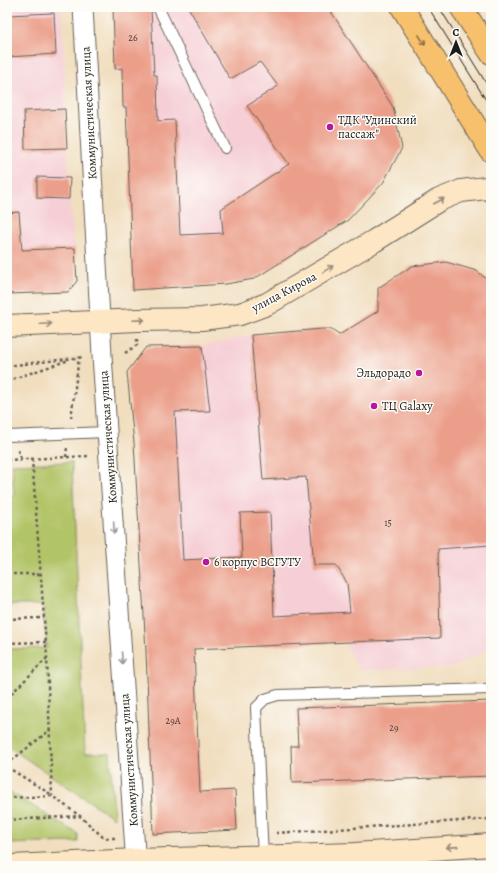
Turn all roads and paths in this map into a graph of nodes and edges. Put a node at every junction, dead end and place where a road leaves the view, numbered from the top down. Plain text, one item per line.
1 (83, 7) edge
2 (158, 7) edge
3 (402, 7) edge
4 (461, 7) edge
5 (491, 53) edge
6 (225, 148) dead end
7 (491, 151) edge
8 (491, 190) edge
9 (100, 322) junction
10 (7, 326) edge
11 (86, 357) dead end
12 (74, 358) junction
13 (79, 358) junction
14 (7, 366) edge
15 (7, 381) edge
16 (107, 432) junction
17 (69, 434) junction
18 (7, 436) edge
19 (89, 456) dead end
20 (66, 458) junction
21 (32, 459) junction
22 (7, 460) edge
23 (7, 574) edge
24 (41, 574) junction
25 (44, 618) junction
26 (7, 619) edge
27 (46, 642) junction
28 (7, 644) edge
29 (48, 658) junction
30 (491, 689) edge
31 (7, 698) edge
32 (50, 730) junction
33 (7, 765) edge
34 (52, 796) junction
35 (7, 798) edge
36 (80, 816) junction
37 (491, 819) edge
38 (7, 820) edge
39 (262, 834) junction
40 (134, 837) junction
41 (491, 844) edge
42 (263, 857) junction
43 (136, 863) edge
44 (12, 866) edge

1 - 9 street, Коммунистическая улица
2 - 6 lane
3 -> 7 main road
4 - 5 main road
9 -> 8 street, улица Кирова
10 -> 9 street, улица Кирова
9 - 16 street, Коммунистическая улица
11 - 13 path
12 - 13 path
12 - 14 path
12 - 15 path
13 - 17 path
16 - 17 lane
16 -> 40 street, Коммунистическая улица
17 - 18 lane
17 - 20 path
19 - 20 path
20 - 21 path
21 - 22 path
21 - 24 path
23 - 24 path
24 - 25 path
25 - 26 path
25 - 27 path
27 - 28 path
27 - 29 path
29 - 31 path
29 - 32 path
30 - 39 lane
32 - 33 path
32 - 34 path
33 - 34 path
34 - 35 path
34 - 36 path
36 - 38 path
36 - 40 path
37 - 39 path
39 - 42 lane
40 - 43 street, Коммунистическая улица
41 -> 42 street
42 - 43 street
43 - 44 street

